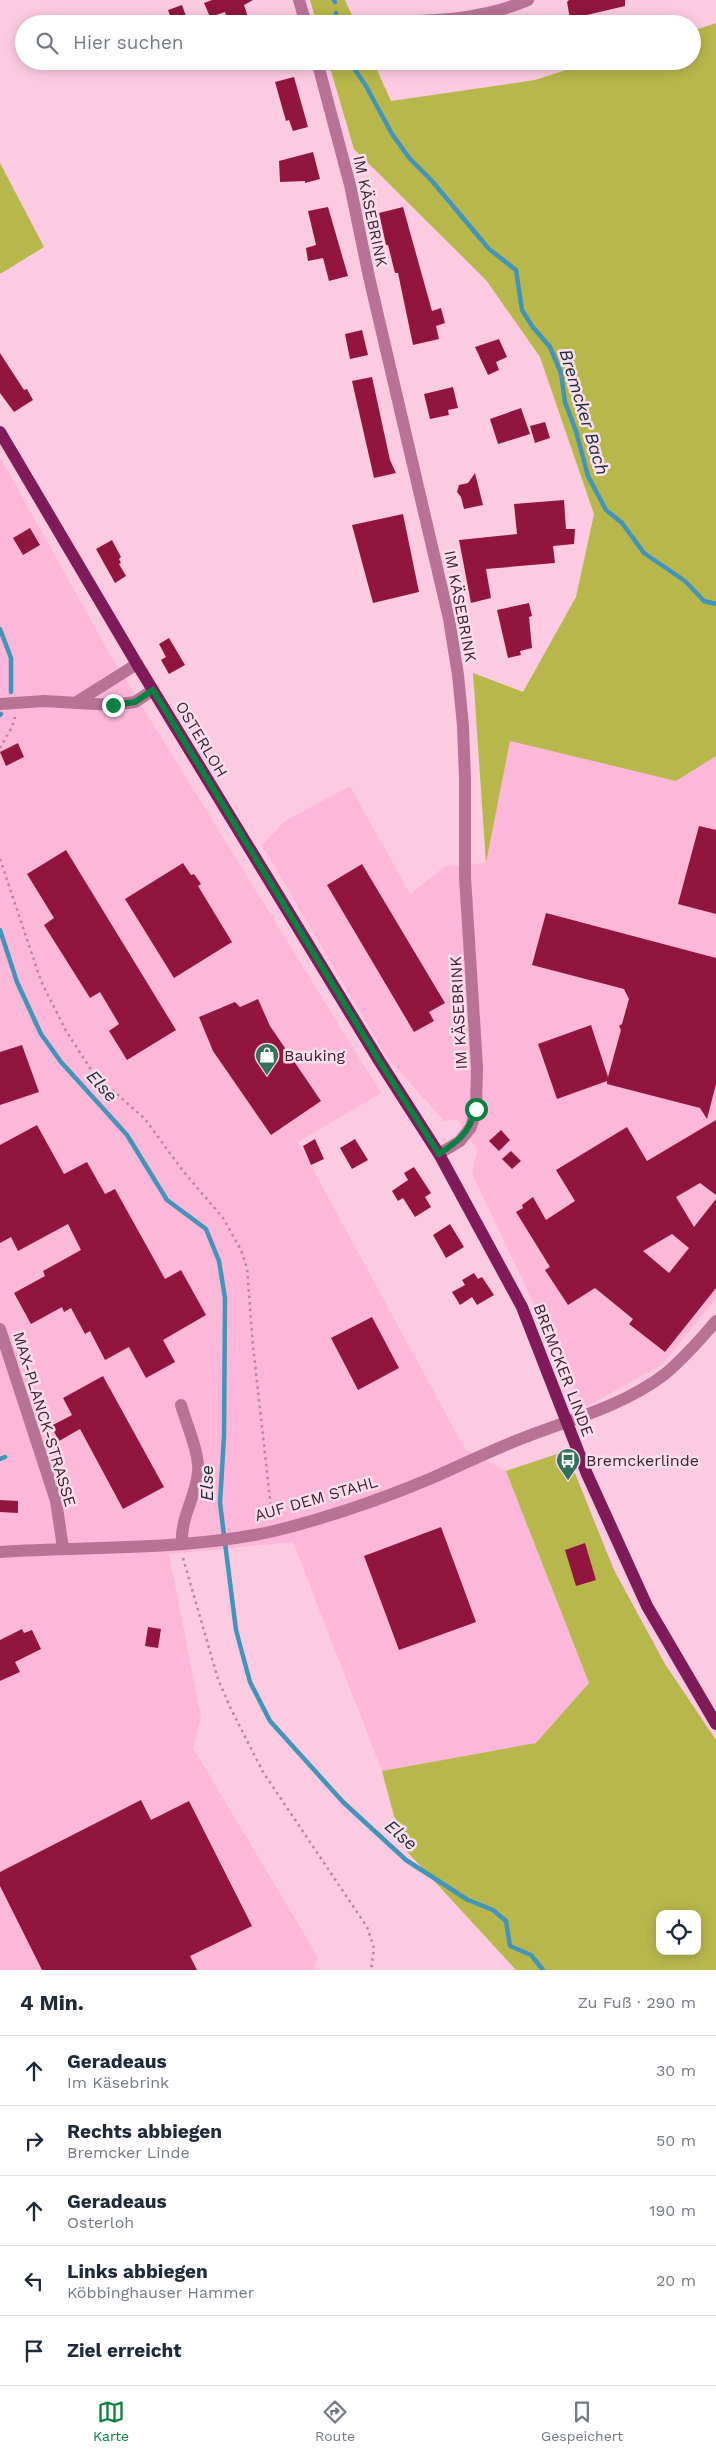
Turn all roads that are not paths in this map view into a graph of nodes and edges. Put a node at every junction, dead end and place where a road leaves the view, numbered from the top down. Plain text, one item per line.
1 (299, 0) edge
2 (528, 0) edge
3 (303, 15) edge
4 (478, 15) edge
5 (319, 70) edge
6 (0, 432) edge
7 (137, 664) junction
8 (153, 690) junction
9 (74, 703) junction
10 (0, 704) edge
11 (380, 1062) joint
12 (439, 1154) junction
13 (716, 1321) edge
14 (0, 1329) edge
15 (181, 1405) dead end
16 (567, 1421) junction
17 (180, 1544) junction
18 (63, 1548) junction
19 (0, 1552) edge
20 (716, 1724) edge

1 - 3 street
2 - 4 street
5 - 12 street, IM KÄSEBRINK
6 - 7 main road, OSTERLOH
7 - 8 main road, OSTERLOH
7 - 9 street
8 - 9 street
8 - 11 main road, OSTERLOH
9 - 10 street
11 - 12 main road, BREMCKER LINDE
12 - 16 main road, BREMCKER LINDE
13 - 16 street, AUF DEM STAHL
14 - 18 street, MAX-PLANCK-STRASSE
15 - 17 street
16 - 17 street, AUF DEM STAHL
16 - 20 main road, BREMCKER LINDE
17 - 18 street, AUF DEM STAHL
18 - 19 street, AUF DEM STAHL

